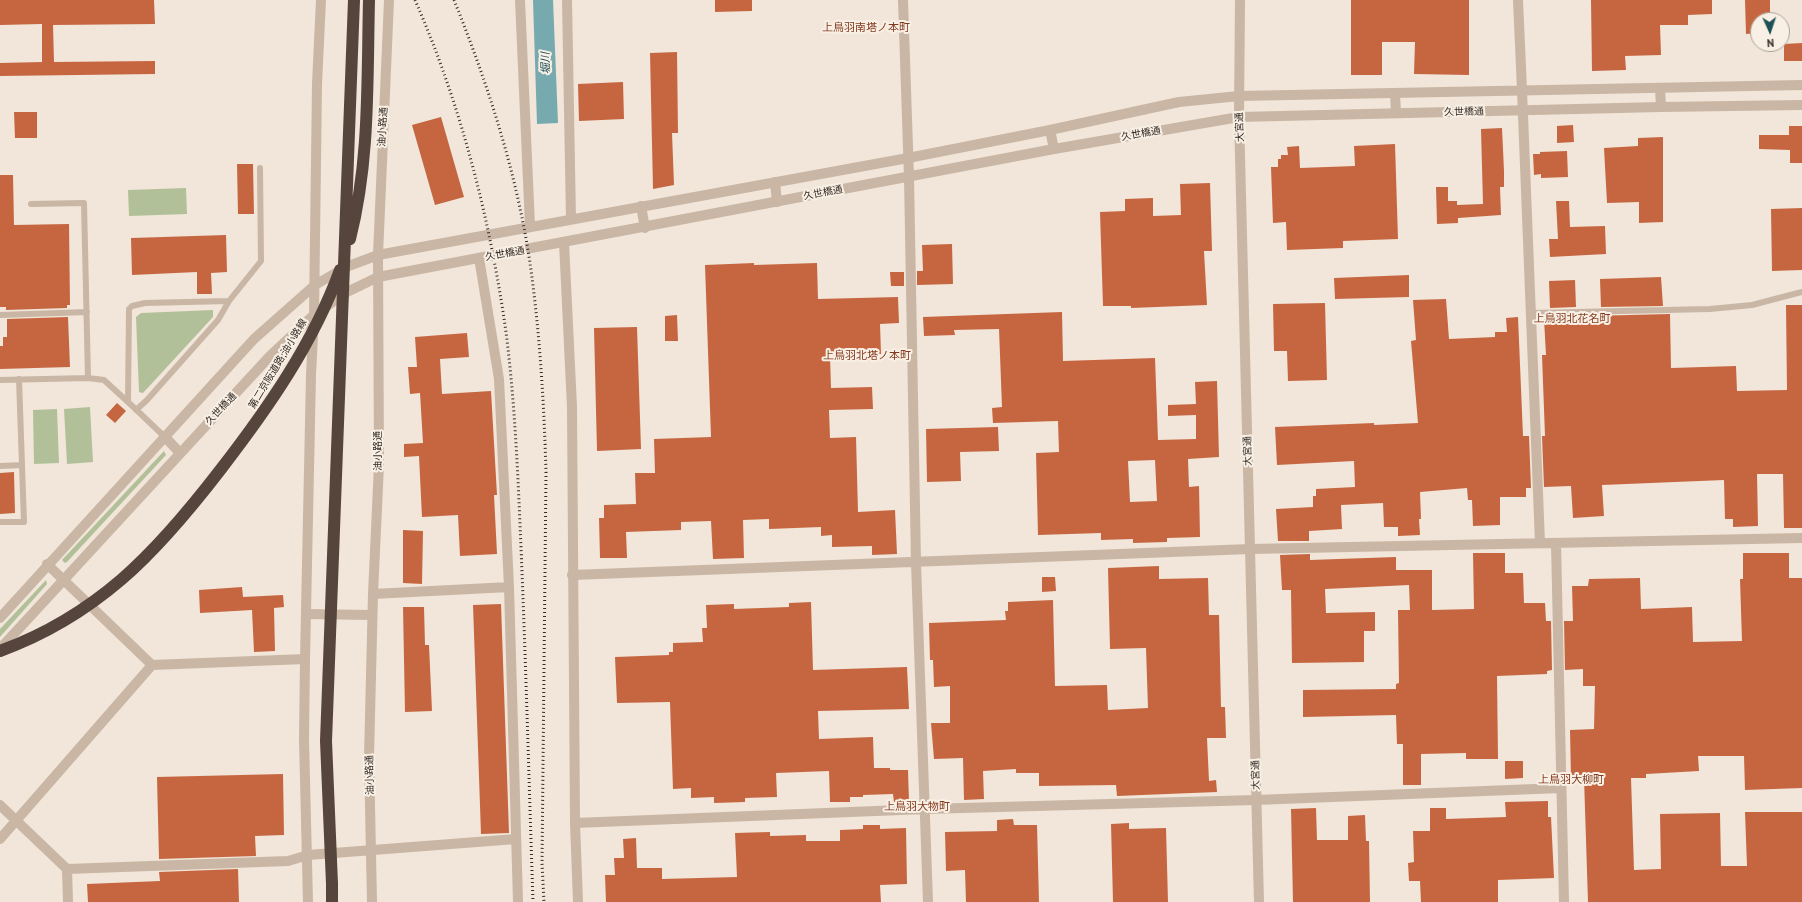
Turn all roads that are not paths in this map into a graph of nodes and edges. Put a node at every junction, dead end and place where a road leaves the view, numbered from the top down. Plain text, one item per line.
1 (321, 0) edge
2 (354, 0) edge
3 (369, 0) edge
4 (389, 0) edge
5 (520, 0) edge
6 (567, 0) edge
7 (903, 0) edge
8 (1240, 0) edge
9 (1518, 0) edge
10 (1802, 85) edge
11 (1660, 88) junction
12 (1522, 90) junction
13 (1395, 93) junction
14 (1239, 96) junction
15 (1802, 105) edge
16 (1661, 106) junction
17 (1522, 110) junction
18 (1396, 113) junction
19 (1239, 117) junction
20 (1050, 130) junction
21 (1054, 149) junction
22 (908, 158) junction
23 (260, 168) dead end
24 (909, 177) junction
25 (775, 182) junction
26 (777, 202) junction
27 (30, 204) dead end
28 (641, 206) junction
29 (571, 219) junction
30 (530, 226) junction
31 (645, 228) junction
32 (564, 243) junction
33 (378, 255) junction
34 (479, 258) junction
35 (378, 277) junction
36 (315, 285) junction
37 (1802, 292) edge
38 (229, 301) junction
39 (87, 312) junction
40 (1531, 313) junction
41 (0, 315) edge
42 (314, 315) junction
43 (88, 378) junction
44 (19, 379) junction
45 (0, 380) edge
46 (128, 402) junction
47 (136, 410) junction
48 (165, 437) junction
49 (180, 452) junction
50 (22, 465) junction
51 (0, 466) edge
52 (0, 522) edge
53 (1802, 538) edge
54 (1540, 543) junction
55 (1556, 543) junction
56 (1250, 549) junction
57 (916, 563) junction
58 (48, 564) junction
59 (572, 575) junction
60 (63, 579) junction
61 (509, 587) junction
62 (373, 594) junction
63 (306, 614) junction
64 (372, 615) junction
65 (0, 618) edge
66 (0, 650) edge
67 (305, 659) junction
68 (152, 665) junction
69 (1561, 788) junction
70 (1256, 800) junction
71 (0, 806) edge
72 (926, 809) junction
73 (16, 820) junction
74 (575, 823) junction
75 (0, 838) edge
76 (516, 838) junction
77 (371, 850) junction
78 (308, 855) junction
79 (67, 869) junction
80 (68, 902) edge
81 (308, 902) edge
82 (332, 902) edge
83 (372, 902) edge
84 (518, 902) edge
85 (578, 902) edge
86 (928, 902) edge
87 (1259, 902) edge
88 (1564, 902) edge

1 - 36 street
2 - 82 highway, bridge
3 - 66 highway, 第二京阪道路;油小路線, bridge
4 - 33 street, 油小路通
5 - 30 street
6 - 29 street
7 - 22 street
8 - 14 street, 大宮通
9 - 12 street
10 - 11 street, 久世橋通
11 - 12 street, 久世橋通
11 - 16 street
12 - 13 street, 久世橋通
12 - 17 street
13 - 14 street, 久世橋通
13 - 18 street
14 - 19 street, 大宮通
14 - 20 street, 久世橋通
15 - 16 street, 久世橋通
16 - 17 street, 久世橋通
17 - 18 street, 久世橋通
17 - 40 street
18 - 19 street, 久世橋通
19 - 21 street, 久世橋通
19 - 56 street, 大宮通
20 - 21 street
20 - 22 street, 久世橋通
21 - 24 street, 久世橋通
22 - 24 street
22 - 25 street, 久世橋通
23 - 38 lane
24 - 26 street, 久世橋通
24 - 57 street
25 - 26 street
25 - 28 street, 久世橋通
26 - 31 street, 久世橋通
27 - 39 lane
28 - 29 street, 久世橋通
28 - 31 street
29 - 30 street, 久世橋通
30 - 33 street, 久世橋通
31 - 32 street, 久世橋通
32 - 34 street, 久世橋通
32 - 59 street
33 - 35 street, 油小路通
33 - 36 street, 久世橋通
34 - 35 street, 久世橋通
34 - 61 street
35 - 42 street, 久世橋通
35 - 62 street, 油小路通
36 - 42 street
36 - 48 street, 久世橋通
37 - 40 lane
38 - 46 lane
38 - 47 lane
39 - 41 lane
39 - 43 lane
40 - 54 street
42 - 49 street, 久世橋通
42 - 63 street
43 - 44 lane
43 - 46 lane
44 - 45 lane
44 - 50 lane
46 - 47 lane
47 - 48 lane
48 - 49 street
48 - 58 street, 久世橋通
49 - 60 street, 久世橋通
50 - 51 lane
50 - 52 lane
53 - 55 street
54 - 55 street
54 - 56 street
55 - 69 street
56 - 57 street
56 - 70 street, 大宮通
57 - 59 street
57 - 72 street
58 - 60 street
58 - 65 street, 久世橋通
59 - 74 street
60 - 66 street, 久世橋通
60 - 68 street
61 - 62 street
61 - 76 street
62 - 64 street, 油小路通
63 - 64 street
63 - 67 street
64 - 77 street, 油小路通
67 - 68 street
67 - 78 street
68 - 73 street
69 - 70 street
69 - 88 street
70 - 72 street
70 - 87 street, 大宮通
71 - 73 street
72 - 74 street
72 - 86 street
73 - 75 street
73 - 79 street
74 - 85 street
76 - 77 street
76 - 84 street
77 - 78 street
77 - 83 street, 油小路通
78 - 79 street
78 - 81 street
79 - 80 street

